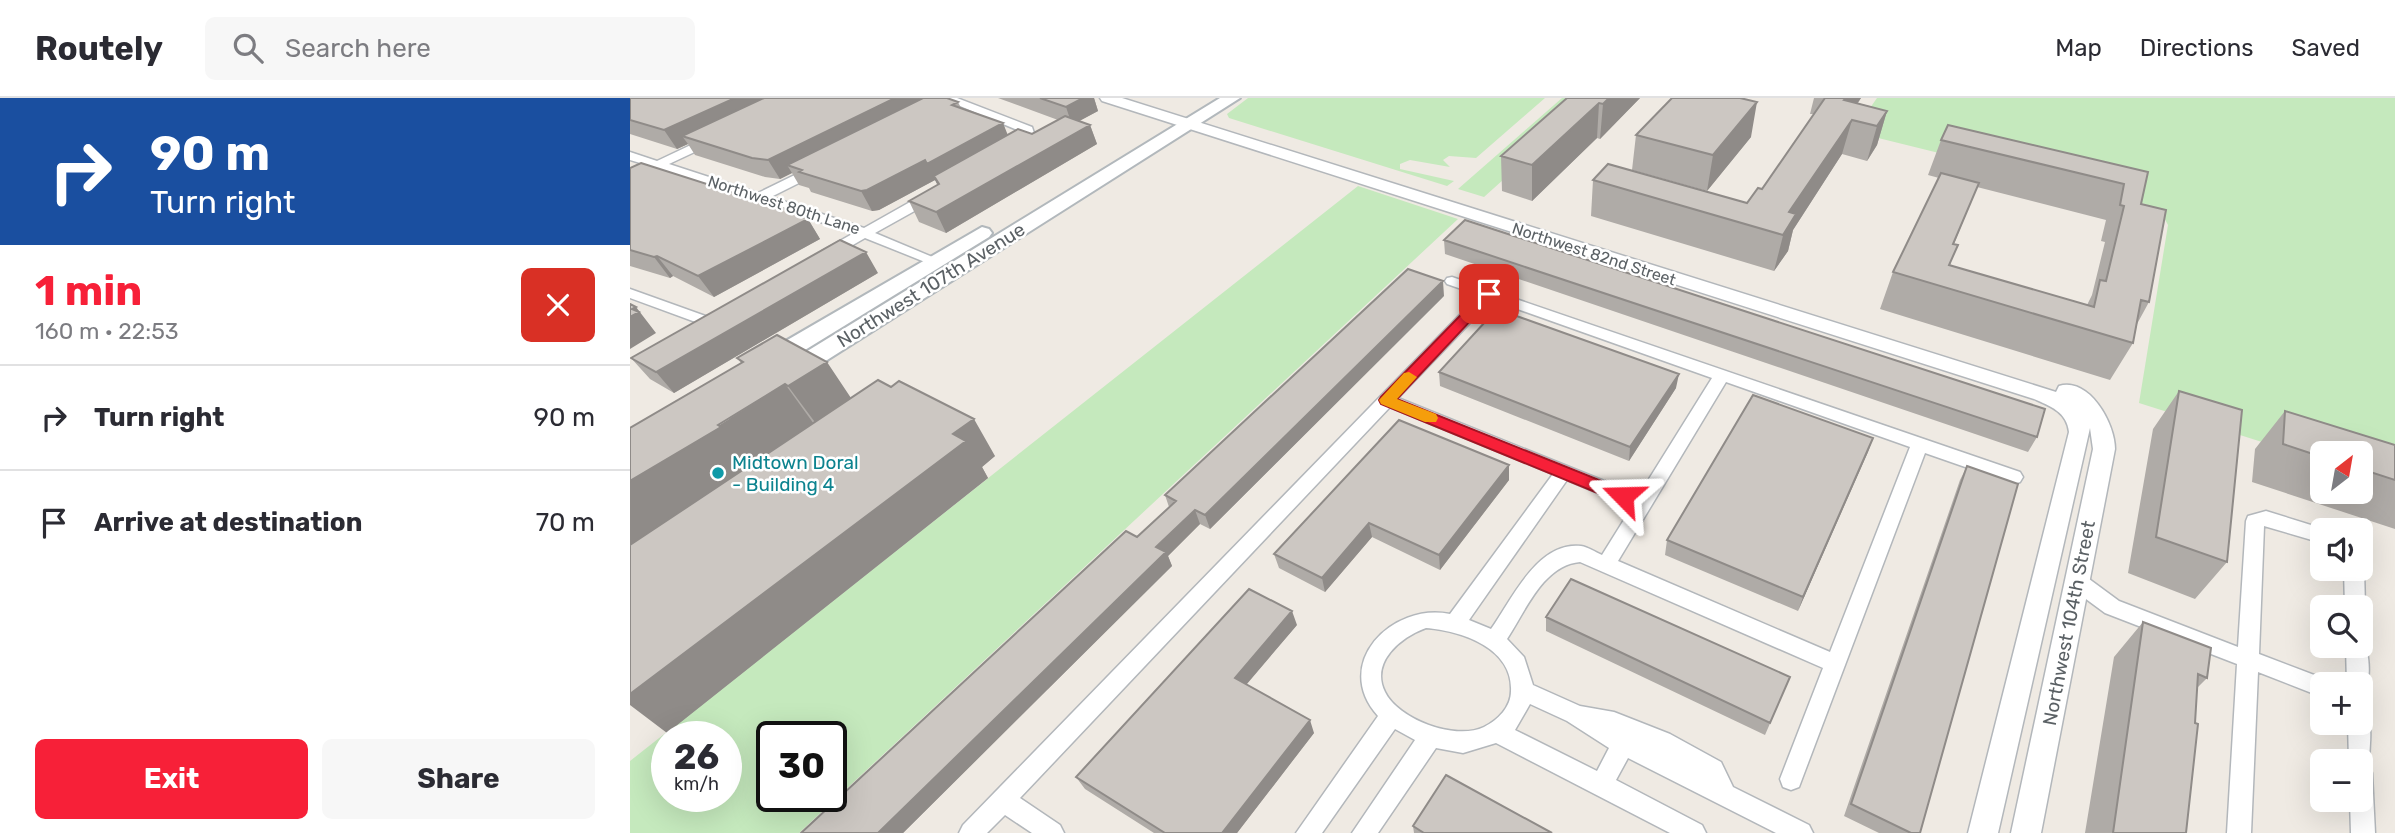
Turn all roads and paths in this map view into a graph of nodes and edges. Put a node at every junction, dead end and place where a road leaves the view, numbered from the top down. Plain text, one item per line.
1 (1107, 98) edge
2 (1142, 98) edge
3 (1205, 98) edge
4 (1232, 98) edge
5 (947, 102) edge
6 (1185, 118) junction
7 (722, 134) edge
8 (630, 156) edge
9 (1004, 156) edge
10 (831, 161) edge
11 (658, 164) junction
12 (630, 178) edge
13 (946, 188) edge
14 (758, 198) junction
15 (866, 232) junction
16 (935, 261) junction
17 (808, 264) edge
18 (1452, 281) dead end
19 (630, 293) edge
20 (1489, 294) junction
21 (684, 333) edge
22 (1722, 375) junction
23 (745, 376) edge
24 (772, 384) edge
25 (1387, 400) junction
26 (2086, 415) junction
27 (1920, 444) junction
28 (1564, 472) junction
29 (2014, 477) dead end
30 (1643, 505) junction
31 (2310, 532) edge
32 (1606, 564) junction
33 (2078, 582) junction
34 (1455, 624) junction
35 (1494, 642) junction
36 (2247, 659) junction
37 (1835, 664) junction
38 (2310, 683) edge
39 (1523, 691) junction
40 (1393, 714) junction
41 (1575, 714) junction
42 (1495, 733) junction
43 (1431, 736) junction
44 (1623, 744) junction
45 (1791, 779) dead end
46 (1602, 785) junction
47 (1725, 795) junction
48 (1003, 800) junction
49 (2362, 812) edge
50 (971, 833) edge
51 (1052, 833) edge
52 (1308, 833) edge
53 (1364, 833) edge
54 (1694, 833) edge
55 (1801, 833) edge
56 (1983, 833) edge
57 (2026, 833) edge
58 (2239, 833) edge
59 (2363, 833) edge

1 - 6 street, Northwest 82nd Street
2 - 6 street, Northwest 82nd Street
3 - 6 main road, Northwest 107th Avenue
4 - 6 main road, Northwest 107th Avenue
5 - 9 street
6 - 16 main road, Northwest 107th Avenue
6 - 24 main road, Northwest 107th Avenue
6 - 26 street, Northwest 82nd Street
7 - 11 street
8 - 11 street, Northwest 80th Lane
10 - 14 street
11 - 12 street
11 - 14 street, Northwest 80th Lane
13 - 15 street
14 - 15 street, Northwest 80th Lane
15 - 16 street, Northwest 80th Lane
15 - 17 street
16 - 23 main road, Northwest 107th Avenue
18 - 20 street
19 - 21 street
20 - 22 street
20 - 25 street
22 - 27 street
22 - 30 street
25 - 28 street
25 - 48 street
26 - 33 street, Northwest 104th Street
26 - 56 street, Northwest 104th Street
27 - 29 street
27 - 37 street
28 - 30 street
28 - 34 street
30 - 32 street
31 - 36 street
32 - 35 street
32 - 37 street
33 - 36 street
33 - 57 street, Northwest 104th Street
34 - 35 street
34 - 40 street
35 - 39 street
36 - 38 street
36 - 58 street
37 - 45 street
39 - 41 street
39 - 42 street
40 - 43 street
40 - 52 street
41 - 44 street
41 - 47 street
42 - 43 street
42 - 46 street
43 - 53 street
44 - 46 street
44 - 47 street
46 - 54 street
47 - 55 street
48 - 50 street
48 - 51 street
49 - 59 street

